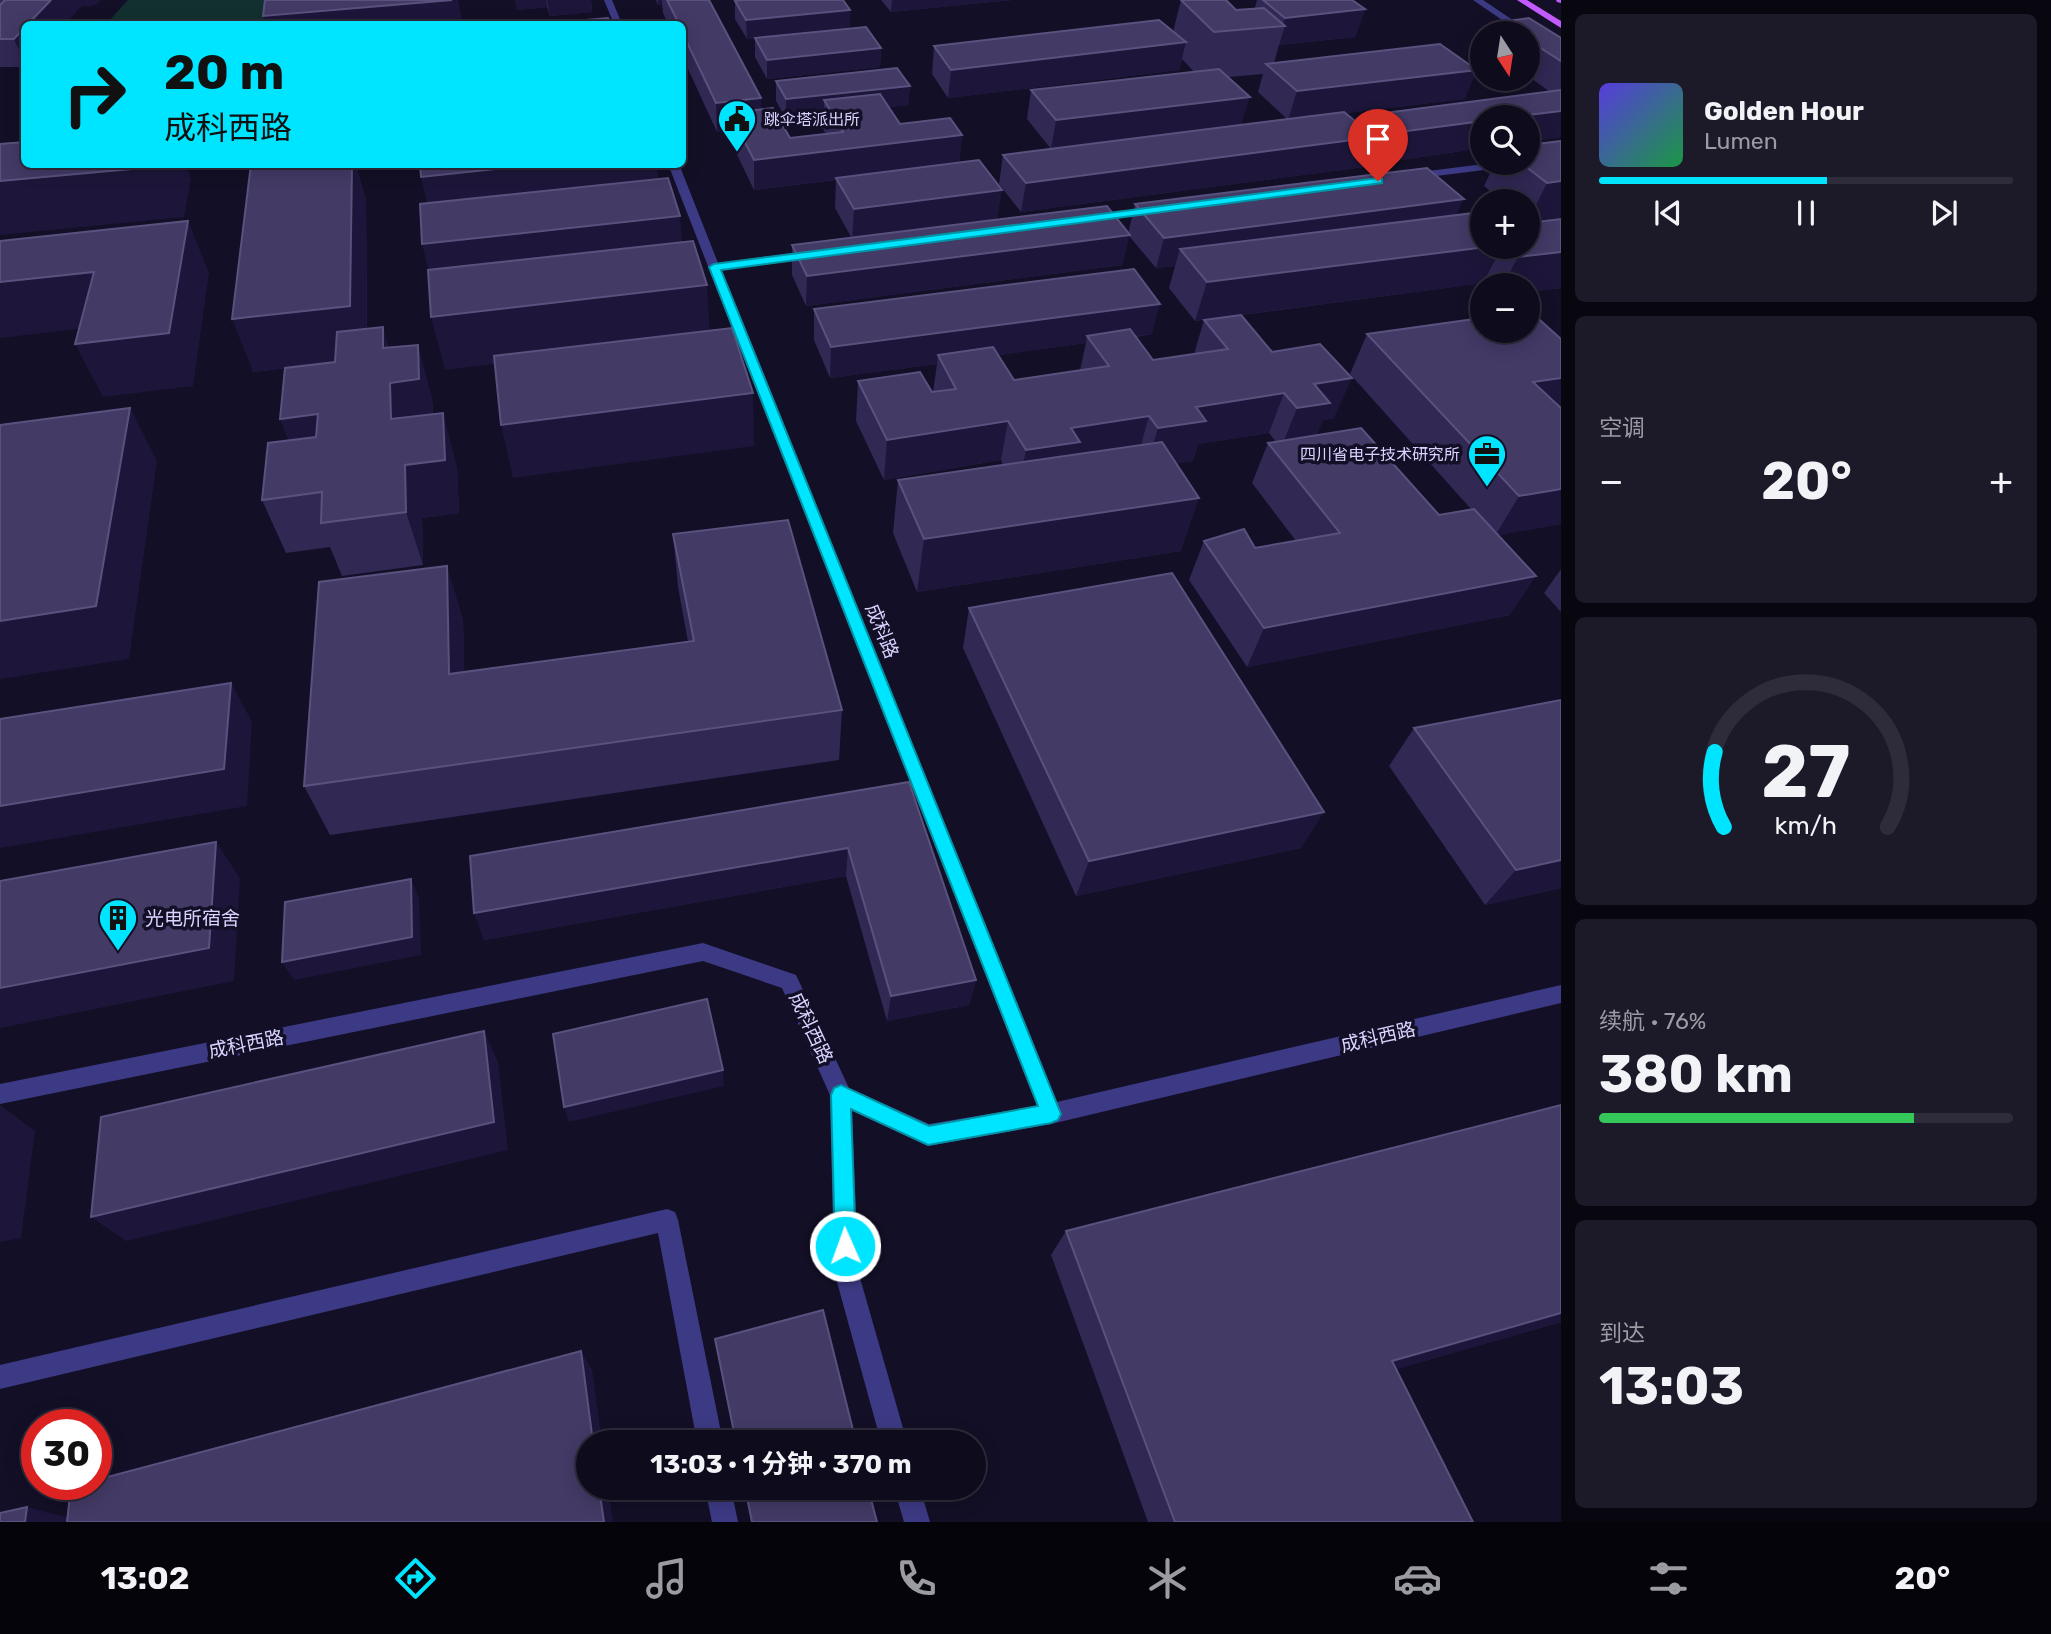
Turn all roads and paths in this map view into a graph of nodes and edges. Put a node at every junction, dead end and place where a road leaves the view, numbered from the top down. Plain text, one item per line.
1 (608, 0) edge
2 (1477, 0) edge
3 (1521, 0) edge
4 (617, 21) edge
5 (1508, 21) edge
6 (1561, 25) edge
7 (675, 168) edge
8 (1470, 169) edge
9 (1406, 177) edge
10 (1171, 208) edge
11 (1074, 220) edge
12 (825, 253) edge
13 (714, 267) junction
14 (1561, 994) edge
15 (0, 1094) edge
16 (841, 1095) junction
17 (1051, 1114) junction
18 (0, 1377) edge
19 (708, 1430) edge
20 (891, 1430) edge
21 (720, 1500) edge
22 (911, 1500) edge
23 (725, 1522) edge
24 (917, 1522) edge

1 - 4 street
2 - 5 street
3 - 6 main road
7 - 13 street, 成科路
8 - 9 street
10 - 11 street
12 - 13 street
13 - 17 street, 成科路
14 - 17 street, 成科西路
15 - 16 street, 成科西路
16 - 17 street, 成科西路
16 - 20 street
18 - 19 street
21 - 23 street
22 - 24 street

